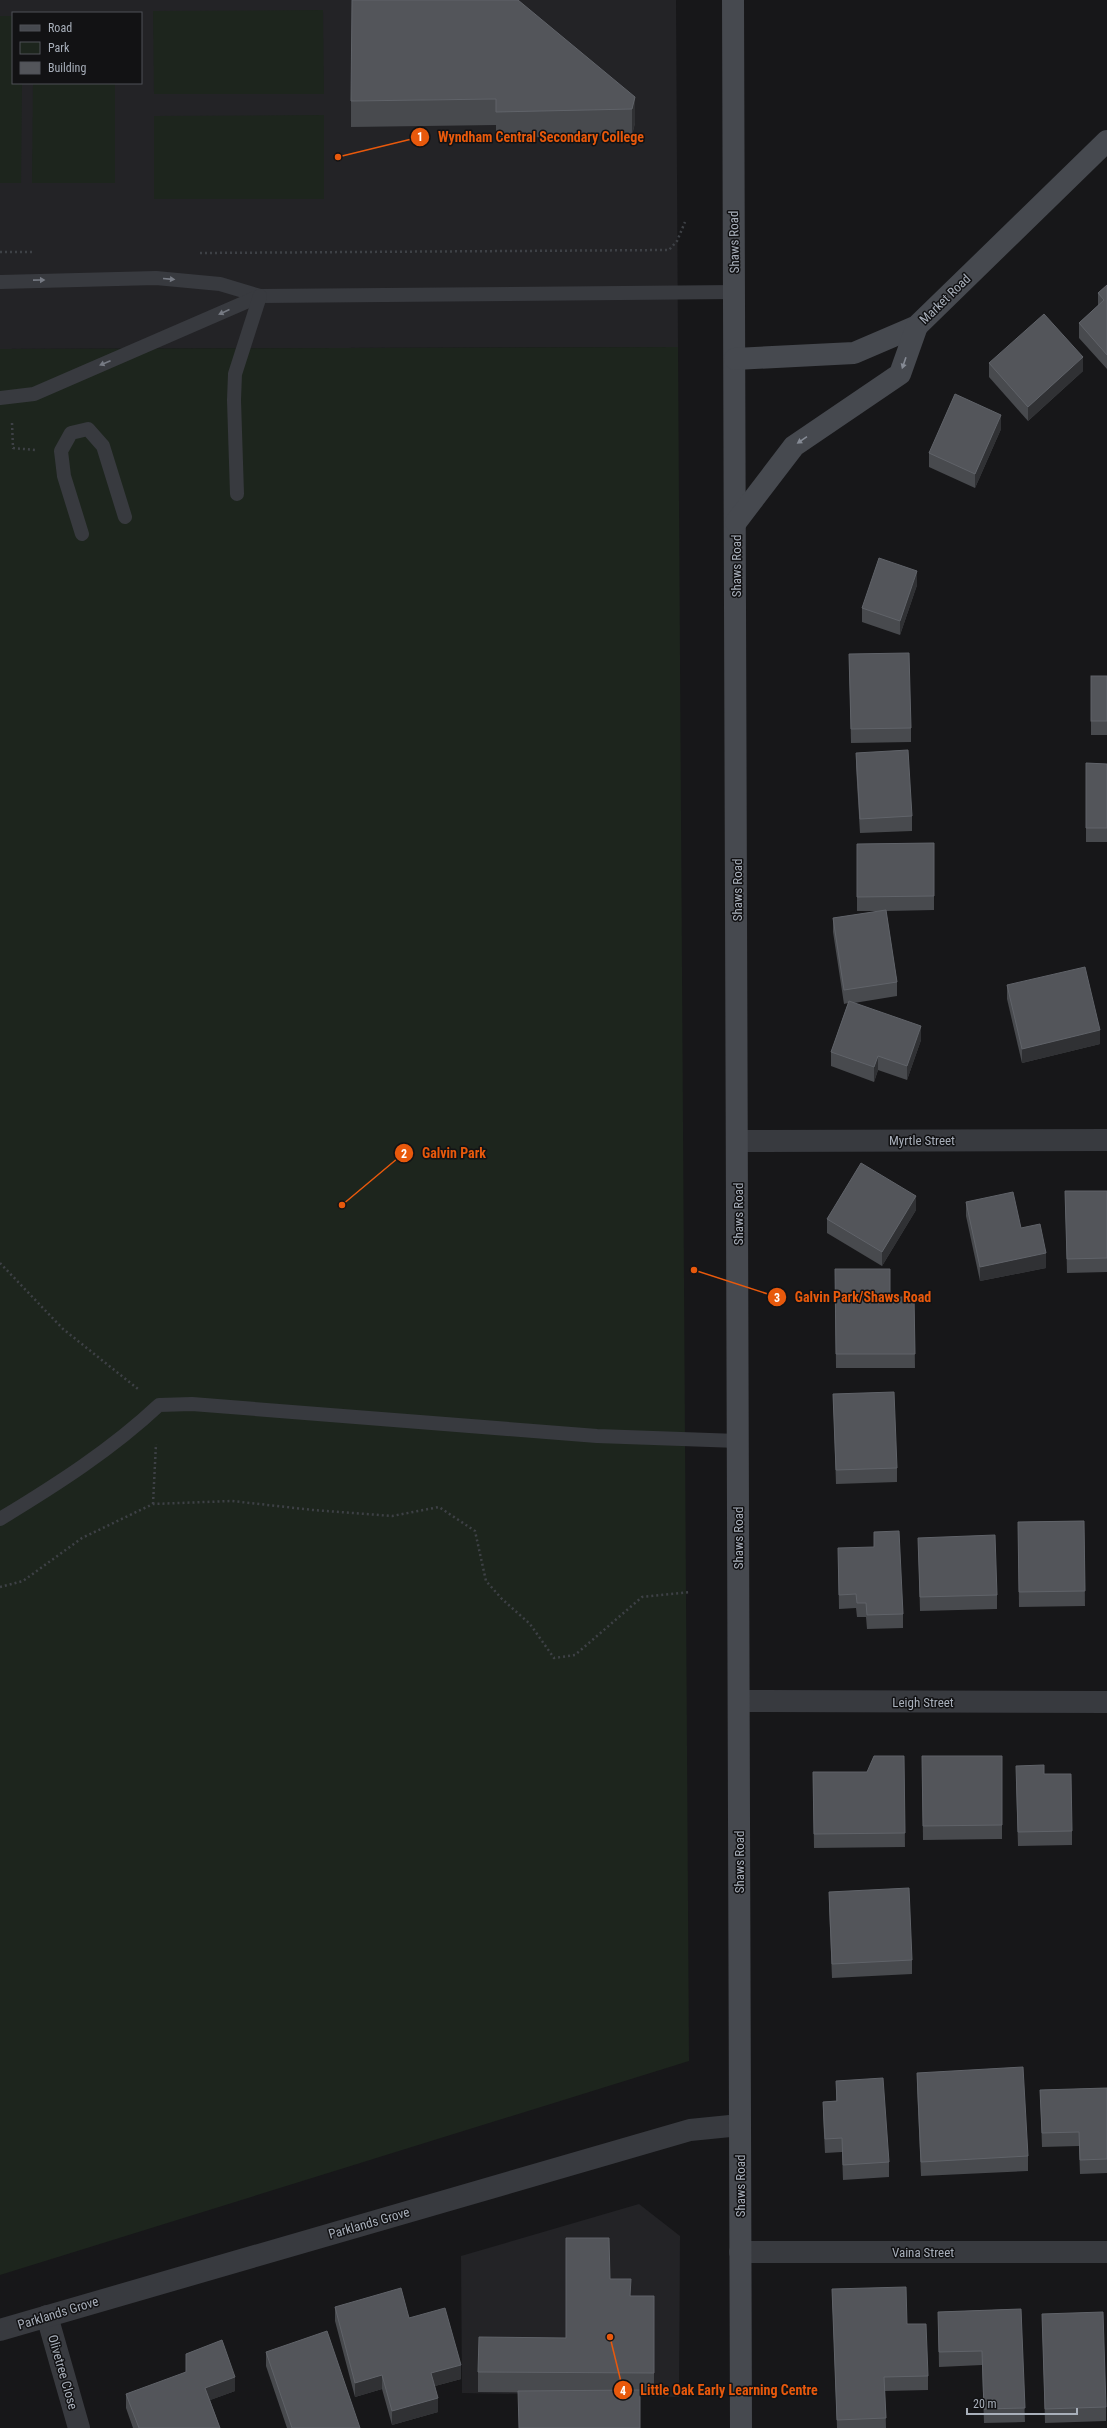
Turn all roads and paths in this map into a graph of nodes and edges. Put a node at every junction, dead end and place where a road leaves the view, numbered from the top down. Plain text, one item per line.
1 (733, 0) edge
2 (1107, 141) edge
3 (685, 222) dead end
4 (0, 252) edge
5 (39, 252) dead end
6 (195, 254) dead end
7 (0, 282) edge
8 (735, 292) junction
9 (260, 296) junction
10 (917, 326) junction
11 (735, 359) junction
12 (0, 398) edge
13 (6, 421) dead end
14 (13, 448) dead end
15 (238, 494) dead end
16 (125, 517) dead end
17 (736, 522) junction
18 (82, 534) dead end
19 (1107, 1140) edge
20 (737, 1141) junction
21 (0, 1263) edge
22 (159, 1405) junction
23 (738, 1441) junction
24 (153, 1504) junction
25 (0, 1518) edge
26 (0, 1587) edge
27 (690, 1592) dead end
28 (739, 1701) junction
29 (1107, 1702) edge
30 (740, 2126) junction
31 (740, 2252) junction
32 (1107, 2252) edge
33 (47, 2316) junction
34 (0, 2330) edge
35 (79, 2428) edge
36 (741, 2428) edge

1 - 8 street, Shaws Road
2 - 10 street, Market Road
3 - 6 path
4 - 5 path
7 -> 9 lane
8 - 9 lane
8 - 11 street, Shaws Road
9 -> 12 lane
9 - 15 lane
10 - 11 street, Market Road
10 -> 17 street
11 - 17 street, Shaws Road
13 - 14 path
16 - 18 lane
17 - 20 street, Shaws Road
19 - 20 street, Myrtle Street
20 - 23 street, Shaws Road
21 - 22 path
22 - 23 lane
22 - 24 path
22 - 25 lane
23 - 28 street, Shaws Road
24 - 26 path
24 - 27 path
28 - 29 street, Leigh Street
28 - 30 street, Shaws Road
30 - 31 street, Shaws Road
30 - 33 street, Parklands Grove
31 - 32 street, Vaina Street
31 - 36 street, Shaws Road
33 - 34 street, Parklands Grove
33 - 35 street, Olivetree Close

